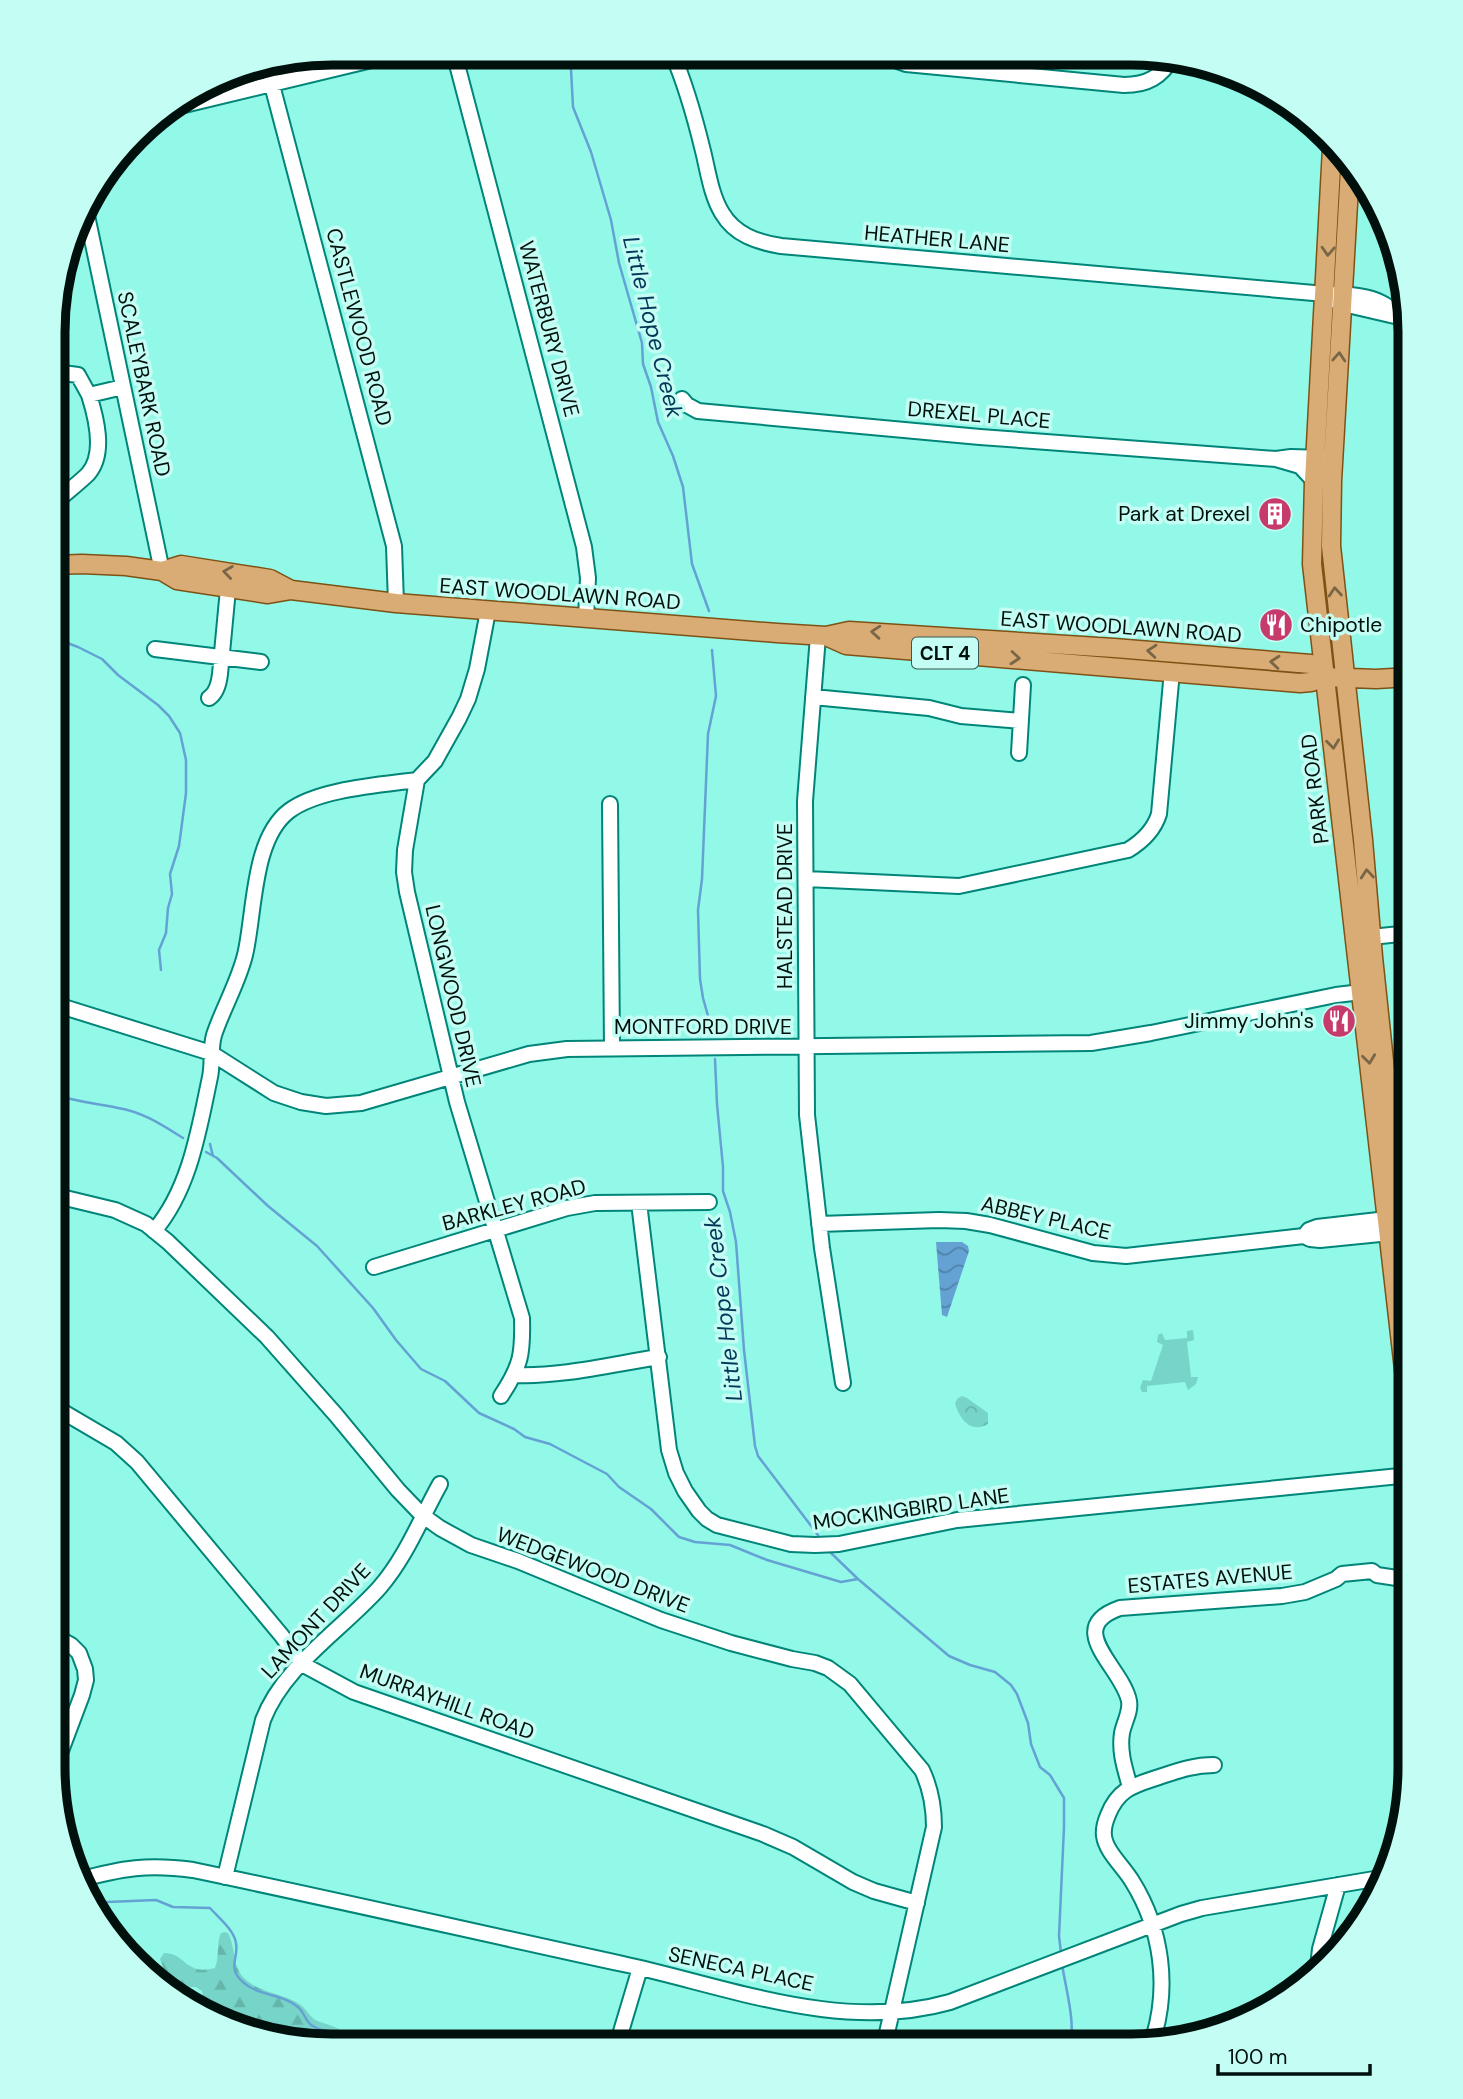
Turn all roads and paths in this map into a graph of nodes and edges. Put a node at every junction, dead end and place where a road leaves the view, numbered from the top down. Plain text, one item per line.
1 (353, 65) edge
2 (457, 65) edge
3 (677, 65) edge
4 (916, 65) edge
5 (1167, 67) edge
6 (270, 72) edge
7 (272, 85) junction
8 (193, 103) edge
9 (1332, 156) edge
10 (1349, 178) edge
11 (86, 226) edge
12 (1337, 297) junction
13 (1398, 318) edge
14 (65, 373) edge
15 (123, 387) junction
16 (89, 395) junction
17 (682, 399) dead end
18 (1324, 458) junction
19 (1276, 459) junction
20 (1314, 481) junction
21 (65, 494) edge
22 (65, 565) edge
23 (162, 571) junction
24 (228, 589) junction
25 (291, 590) junction
26 (396, 603) junction
27 (488, 611) junction
28 (586, 618) junction
29 (822, 636) junction
30 (155, 649) dead end
31 (222, 657) junction
32 (261, 662) dead end
33 (1172, 671) junction
34 (1325, 677) junction
35 (1398, 677) edge
36 (1345, 678) junction
37 (1023, 685) dead end
38 (813, 697) junction
39 (209, 698) dead end
40 (1021, 721) junction
41 (1019, 753) dead end
42 (417, 780) junction
43 (610, 804) dead end
44 (806, 879) junction
45 (1398, 934) edge
46 (1371, 937) junction
47 (1368, 991) junction
48 (65, 1007) edge
49 (612, 1048) junction
50 (807, 1048) junction
51 (211, 1053) junction
52 (450, 1077) junction
53 (65, 1198) edge
54 (709, 1202) dead end
55 (639, 1203) junction
56 (819, 1224) junction
57 (1397, 1225) edge
58 (496, 1230) junction
59 (155, 1231) junction
60 (374, 1267) dead end
61 (659, 1357) junction
62 (515, 1375) junction
63 (843, 1383) dead end
64 (502, 1396) dead end
65 (65, 1413) edge
66 (1398, 1476) edge
67 (440, 1484) dead end
68 (422, 1515) junction
69 (1398, 1578) edge
70 (65, 1641) edge
71 (302, 1664) junction
72 (65, 1742) edge
73 (1214, 1765) dead end
74 (1130, 1787) junction
75 (88, 1877) edge
76 (225, 1877) junction
77 (1374, 1879) edge
78 (1338, 1885) junction
79 (917, 1903) junction
80 (1153, 1925) junction
81 (1319, 1957) edge
82 (640, 1968) junction
83 (892, 2012) junction
84 (1154, 2033) edge
85 (620, 2034) edge
86 (887, 2034) edge

1 - 7 street
2 - 28 street, WATERBURY DRIVE
3 - 12 street, HEATHER LANE
4 - 5 street
6 - 7 street, CASTLEWOOD ROAD
7 - 8 street
7 - 26 street, CASTLEWOOD ROAD
9 -> 12 main road, PARK ROAD
10 - 12 main road, PARK ROAD
11 - 15 street, SCALEYBARK ROAD
12 - 13 street, HEATHER LANE
12 - 18 main road, PARK ROAD
14 - 16 street
15 - 16 street
15 - 23 street, SCALEYBARK ROAD
16 - 21 street
17 - 19 street, DREXEL PLACE
18 - 19 street, DREXEL PLACE
18 - 20 main road, PARK ROAD
36 -> 18 main road, PARK ROAD
19 - 20 street, DREXEL PLACE
20 - 34 main road, PARK ROAD
22 - 23 main road, EAST WOODLAWN ROAD
23 - 24 main road, EAST WOODLAWN ROAD
25 -> 23 main road, EAST WOODLAWN ROAD
24 - 25 main road, EAST WOODLAWN ROAD
24 - 31 street
25 - 26 main road, EAST WOODLAWN ROAD
26 - 27 main road, EAST WOODLAWN ROAD
27 - 28 main road, EAST WOODLAWN ROAD
27 - 42 street, LONGWOOD DRIVE
28 - 29 main road, EAST WOODLAWN ROAD
29 -> 33 main road, EAST WOODLAWN ROAD / CLT 4
34 -> 29 main road, EAST WOODLAWN ROAD
29 - 38 street, HALSTEAD DRIVE
30 - 31 street
31 - 32 street
31 - 39 street
33 - 34 main road, EAST WOODLAWN ROAD / CLT 4
33 - 44 street
34 - 36 main road, EAST WOODLAWN ROAD
34 -> 47 main road, PARK ROAD
35 - 36 main road, EAST WOODLAWN ROAD
46 -> 36 main road, PARK ROAD
37 - 40 street
38 - 40 street
38 - 44 street, HALSTEAD DRIVE
40 - 41 street
42 - 51 street
42 - 52 street, LONGWOOD DRIVE
43 - 49 street
44 - 50 street, HALSTEAD DRIVE
45 - 46 street
46 - 47 main road, PARK ROAD
47 - 50 street, MONTFORD DRIVE
47 - 57 main road, PARK ROAD
48 - 51 street, MONTFORD DRIVE
49 - 50 street, MONTFORD DRIVE
49 - 52 street, MONTFORD DRIVE
50 - 56 street, HALSTEAD DRIVE
51 - 52 street, MONTFORD DRIVE
51 - 59 street
52 - 58 street, LONGWOOD DRIVE
53 - 59 street, WEDGEWOOD DRIVE
54 - 55 street, BARKLEY ROAD
55 - 58 street, BARKLEY ROAD
55 - 61 street, MOCKINGBIRD LANE
56 - 57 street, ABBEY PLACE
56 - 63 street, HALSTEAD DRIVE
58 - 60 street, BARKLEY ROAD
58 - 62 street, LONGWOOD DRIVE
59 - 68 street, WEDGEWOOD DRIVE
61 - 62 street
61 - 66 street, MOCKINGBIRD LANE
62 - 64 street, LONGWOOD DRIVE
65 - 71 street, MURRAYHILL ROAD
67 - 68 street, LAMONT DRIVE
68 - 71 street, LAMONT DRIVE
68 - 79 street, WEDGEWOOD DRIVE
69 - 74 street, ESTATES AVENUE
70 - 72 street
71 - 76 street, LAMONT DRIVE
71 - 79 street, MURRAYHILL ROAD
73 - 74 street
74 - 80 street
75 - 76 street, SENECA PLACE
76 - 82 street, SENECA PLACE
77 - 78 street, SENECA PLACE
78 - 80 street, SENECA PLACE
78 - 81 street
79 - 83 street, WEDGEWOOD DRIVE
80 - 83 street, SENECA PLACE
80 - 84 street
82 - 83 street, SENECA PLACE
82 - 85 street
83 - 86 street, WEDGEWOOD DRIVE

